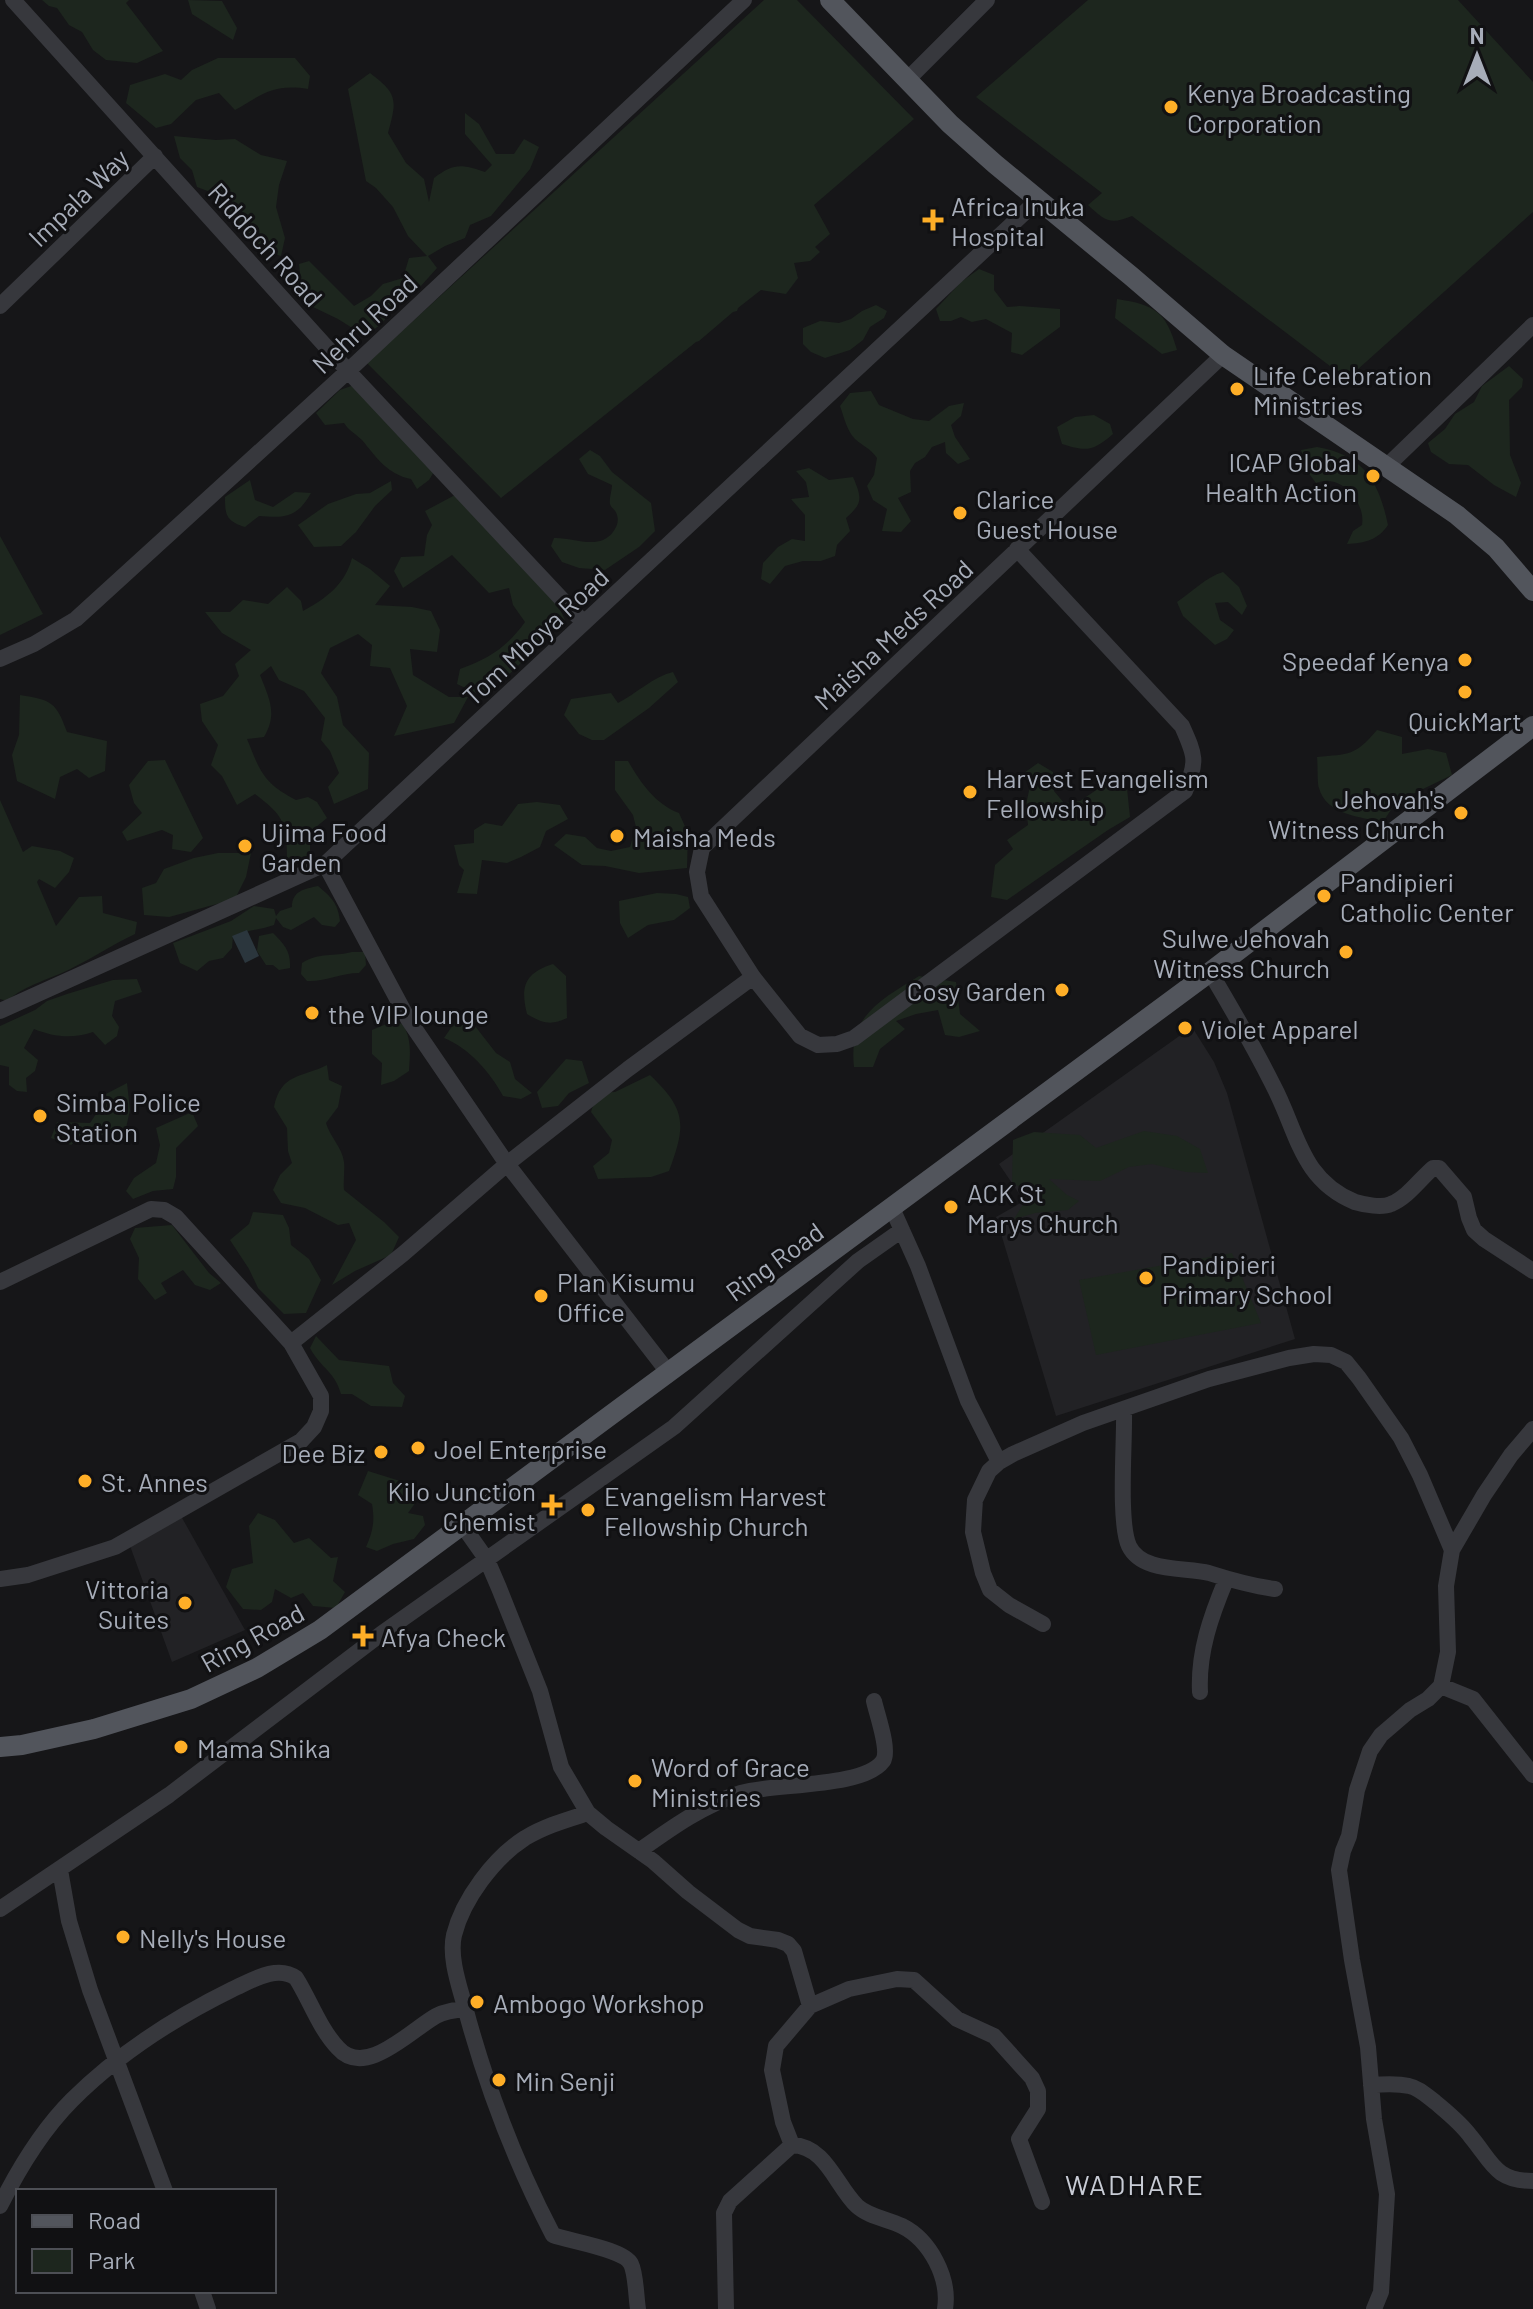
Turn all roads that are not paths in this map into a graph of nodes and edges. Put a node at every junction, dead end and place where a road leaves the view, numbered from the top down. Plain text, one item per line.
1 (12, 0) edge
2 (744, 0) edge
3 (830, 0) edge
4 (987, 0) edge
5 (0, 10) edge
6 (907, 80) junction
7 (155, 156) junction
8 (1038, 200) junction
9 (0, 306) edge
10 (1533, 325) edge
11 (1223, 355) junction
12 (348, 371) junction
13 (1387, 466) junction
14 (1017, 549) junction
15 (1533, 591) edge
16 (584, 623) junction
17 (0, 659) edge
18 (1533, 726) edge
19 (325, 864) junction
20 (1210, 972) junction
21 (753, 977) junction
22 (0, 1011) edge
23 (507, 1164) junction
24 (892, 1208) junction
25 (902, 1230) junction
26 (1533, 1271) edge
27 (0, 1282) edge
28 (291, 1343) junction
29 (668, 1372) junction
30 (1124, 1410) junction
31 (1533, 1429) edge
32 (999, 1462) junction
33 (463, 1526) junction
34 (1452, 1550) junction
35 (487, 1560) junction
36 (0, 1579) edge
37 (1226, 1580) junction
38 (1275, 1589) dead end
39 (1043, 1624) dead end
40 (1441, 1686) junction
41 (1200, 1692) dead end
42 (874, 1701) dead end
43 (0, 1747) edge
44 (1533, 1775) edge
45 (588, 1813) junction
46 (639, 1851) junction
47 (60, 1870) junction
48 (0, 1909) edge
49 (810, 2006) junction
50 (466, 2009) junction
51 (116, 2061) junction
52 (1371, 2085) junction
53 (792, 2145) junction
54 (1533, 2181) edge
55 (164, 2189) edge
56 (1042, 2202) dead end
57 (0, 2206) edge
58 (638, 2309) edge
59 (726, 2309) edge
60 (945, 2309) edge
61 (1374, 2309) edge

1 - 5 street
1 - 7 street, Riddoch Road
2 - 12 street, Nehru Road
3 - 6 main road
4 - 6 street
6 - 8 main road
7 - 9 street, Impala Way
7 - 12 street, Riddoch Road
8 - 11 main road
8 - 16 street, Tom Mboya Road
10 - 13 street
11 - 13 main road
11 - 14 street, Maisha Meds Road
12 - 16 street, Riddoch Road
12 - 17 street, Nehru Road
13 - 15 main road
14 - 21 street, Maisha Meds Road
14 - 21 street, Maisha Meds Road
16 - 19 street, Tom Mboya Road
18 - 20 main road, Ring Road
19 - 22 street, Tom Mboya Road
19 - 23 street
20 - 24 main road, Ring Road
20 - 26 street
21 - 23 street
23 - 28 street
23 - 29 street
24 - 25 street
24 - 29 main road, Ring Road
25 - 32 street
25 - 35 street
27 - 28 street
28 - 36 street
29 - 33 main road, Ring Road
30 - 32 street
30 - 34 street
30 - 37 street
31 - 34 street
32 - 39 street
33 - 35 street
33 - 43 main road, Ring Road
34 - 40 street
35 - 45 street
35 - 47 street
37 - 38 street
37 - 41 street
40 - 44 street
40 - 52 street
42 - 46 street
45 - 46 street
45 - 50 street
46 - 49 street
47 - 48 street
47 - 51 street
49 - 53 street
49 - 56 street
50 - 51 street
50 - 58 street
51 - 55 street
51 - 57 street
52 - 54 street
52 - 61 street
53 - 59 street
53 - 60 street

